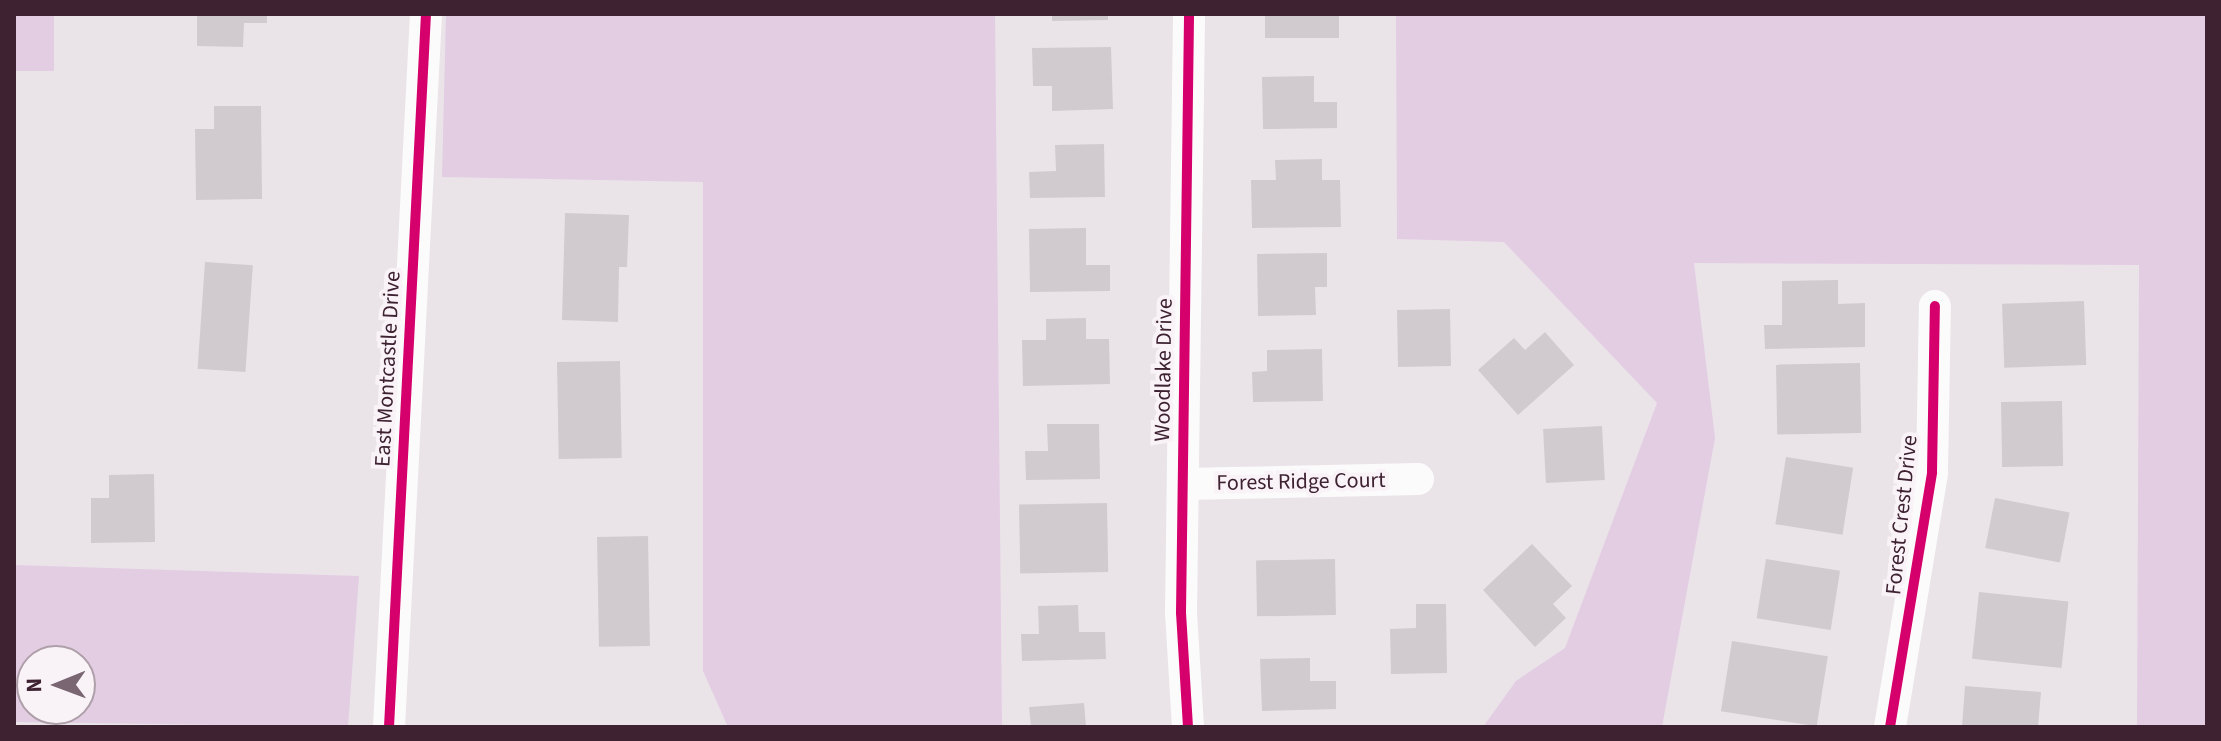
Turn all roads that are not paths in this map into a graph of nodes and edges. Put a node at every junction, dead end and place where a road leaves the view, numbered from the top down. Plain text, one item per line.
1 (426, 14) edge
2 (1189, 14) edge
3 (1935, 306) dead end
4 (1418, 479) dead end
5 (1183, 484) junction
6 (389, 727) edge
7 (1188, 727) edge
8 (1890, 727) edge

1 - 6 street, East Montcastle Drive
2 - 5 street, Woodlake Drive
3 - 8 street, Forest Crest Drive
4 - 5 street, Forest Ridge Court
5 - 7 street, Woodlake Drive

